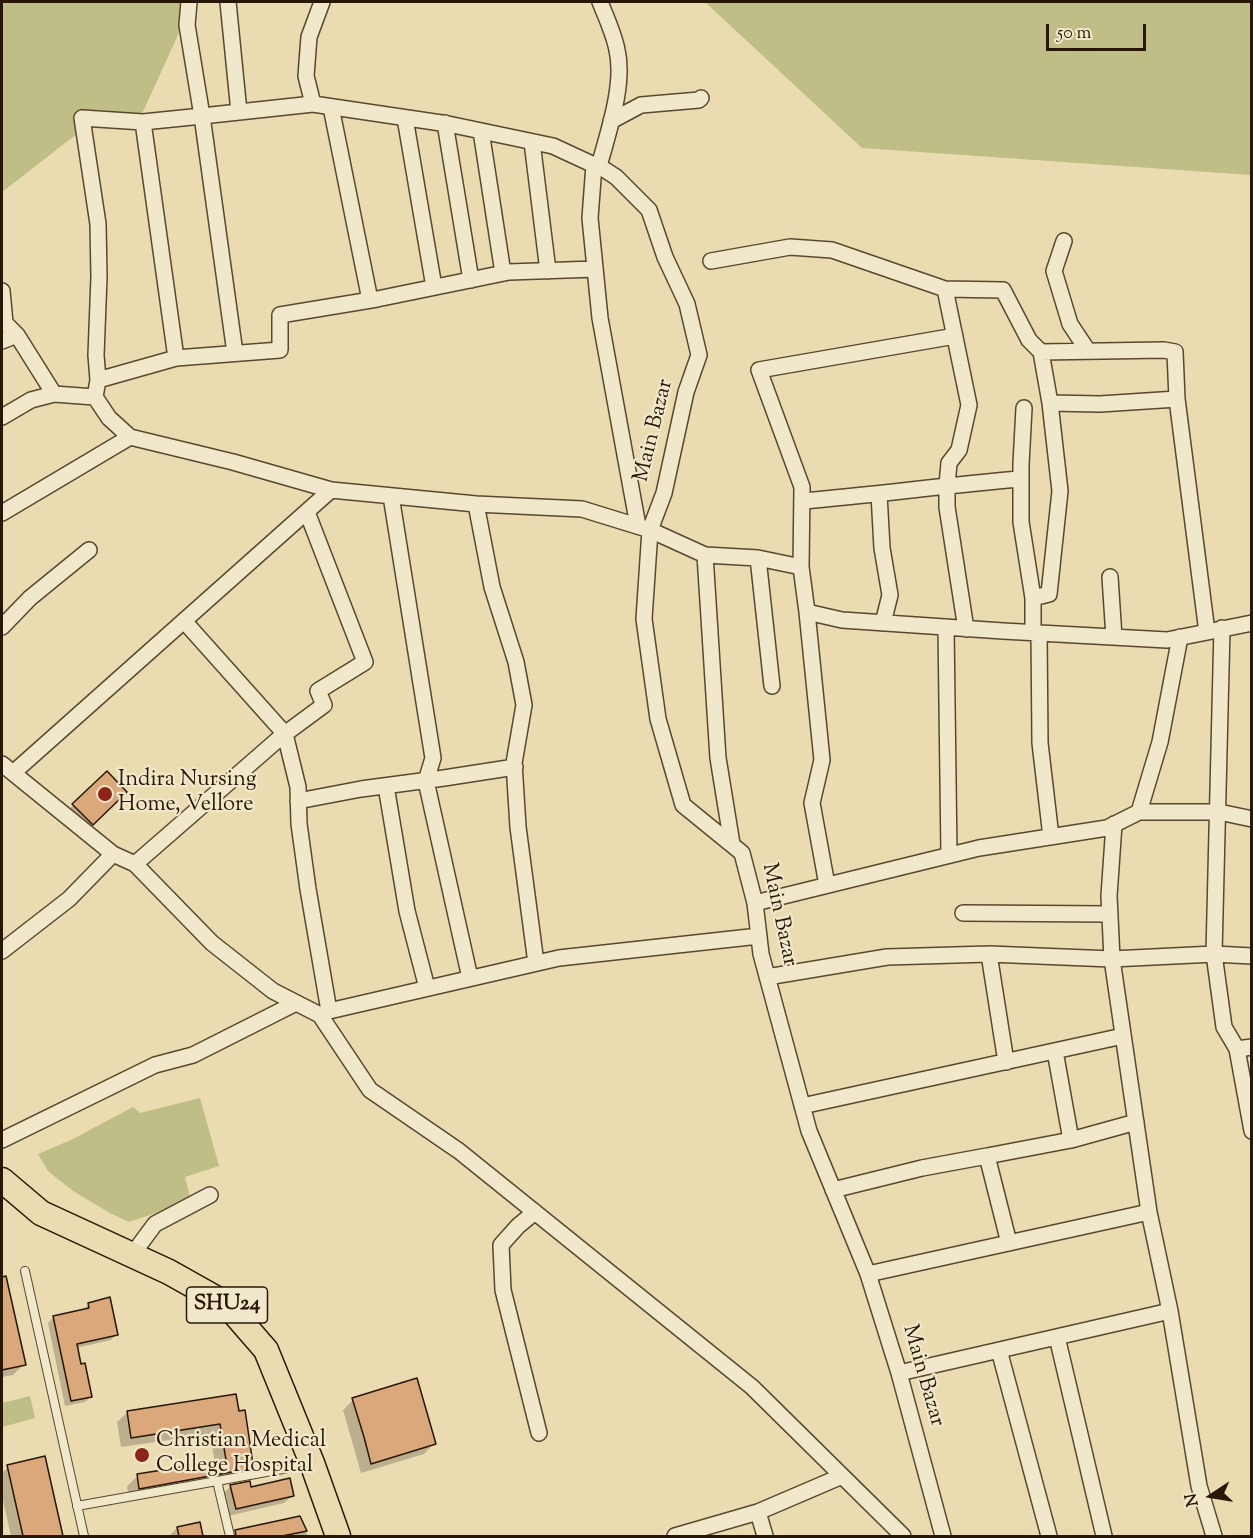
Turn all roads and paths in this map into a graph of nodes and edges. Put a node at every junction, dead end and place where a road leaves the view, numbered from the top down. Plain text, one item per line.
1 (189, 2) edge
2 (228, 2) edge
3 (322, 2) edge
4 (600, 2) edge
5 (701, 98) dead end
6 (313, 104) junction
7 (332, 107) junction
8 (239, 112) junction
9 (202, 116) junction
10 (405, 118) junction
11 (611, 121) junction
12 (143, 122) junction
13 (445, 123) junction
14 (481, 131) junction
15 (532, 142) junction
16 (597, 166) junction
17 (1064, 241) dead end
18 (711, 261) dead end
19 (595, 269) junction
20 (548, 271) junction
21 (503, 273) junction
22 (471, 280) junction
23 (434, 287) junction
24 (945, 289) junction
25 (2, 291) edge
26 (370, 300) junction
27 (17, 335) junction
28 (955, 336) junction
29 (2, 341) edge
30 (1088, 351) junction
31 (1041, 352) junction
32 (235, 353) junction
33 (176, 358) junction
34 (98, 380) junction
35 (54, 394) junction
36 (95, 397) junction
37 (1177, 399) junction
38 (1050, 403) junction
39 (1024, 408) dead end
40 (2, 417) edge
41 (130, 437) junction
42 (1021, 480) junction
43 (947, 485) junction
44 (331, 490) junction
45 (879, 495) junction
46 (391, 496) junction
47 (802, 501) junction
48 (476, 504) junction
49 (307, 512) junction
50 (2, 513) edge
51 (644, 528) junction
52 (89, 550) dead end
53 (705, 555) junction
54 (758, 558) junction
55 (801, 567) junction
56 (1110, 577) dead end
57 (1033, 598) junction
58 (807, 612) junction
59 (184, 621) junction
60 (883, 623) junction
61 (1251, 623) edge
62 (2, 627) edge
63 (946, 627) junction
64 (1222, 628) junction
65 (966, 629) junction
66 (1207, 632) junction
67 (1036, 633) junction
68 (1114, 637) junction
69 (1180, 637) junction
70 (772, 686) dead end
71 (285, 734) junction
72 (515, 766) junction
73 (7, 768) edge
74 (426, 781) junction
75 (386, 786) junction
76 (298, 801) junction
77 (1139, 812) junction
78 (1219, 812) junction
79 (1251, 819) edge
80 (1114, 824) junction
81 (1051, 837) junction
82 (732, 844) junction
83 (113, 854) junction
84 (949, 855) junction
85 (135, 864) junction
86 (827, 885) junction
87 (755, 903) junction
88 (963, 913) dead end
89 (1110, 914) junction
90 (759, 936) junction
91 (2, 951) edge
92 (989, 954) junction
93 (1215, 954) junction
94 (1251, 956) edge
95 (1112, 959) junction
96 (536, 963) junction
97 (767, 977) junction
98 (470, 978) junction
99 (427, 988) junction
100 (296, 1003) junction
101 (325, 1013) junction
102 (1123, 1036) junction
103 (1244, 1048) edge
104 (1055, 1051) junction
105 (1006, 1062) junction
106 (802, 1106) junction
107 (1136, 1122) junction
108 (1251, 1131) edge
109 (2, 1140) edge
110 (1071, 1140) junction
111 (987, 1156) junction
112 (2, 1180) edge
113 (833, 1190) junction
114 (210, 1195) dead end
115 (535, 1212) junction
116 (1149, 1212) junction
117 (1009, 1243) junction
118 (132, 1255) junction
119 (25, 1271) dead end
120 (868, 1274) junction
121 (1170, 1311) junction
122 (1057, 1337) junction
123 (999, 1350) junction
124 (899, 1373) junction
125 (539, 1433) dead end
126 (312, 1463) junction
127 (842, 1476) junction
128 (217, 1481) junction
129 (77, 1506) junction
130 (758, 1512) junction
131 (84, 1536) edge
132 (230, 1536) edge
133 (339, 1536) edge
134 (675, 1536) edge
135 (765, 1536) edge
136 (903, 1536) edge
137 (943, 1536) edge
138 (1049, 1536) edge
139 (1104, 1536) edge
140 (1214, 1536) edge

1 - 9 street
2 - 8 street
3 - 6 street
4 - 11 street
5 - 11 street
6 - 7 street, Main Bazar
6 - 8 street, Main Bazar
7 - 10 street, Main Bazar
7 - 26 street
8 - 9 street, Main Bazar
9 - 12 street, Main Bazar
9 - 32 street
10 - 13 street, Main Bazar
10 - 23 street
11 - 16 street
12 - 33 street
12 - 34 street, Main Bazar
13 - 14 street, Main Bazar
13 - 22 street
14 - 15 street, Main Bazar
14 - 21 street
15 - 16 street, Main Bazar
15 - 20 street
16 - 19 street
16 - 51 street, Main Bazar
17 - 30 street
18 - 24 street
19 - 20 street
19 - 51 street
20 - 21 street
21 - 22 street
22 - 23 street
23 - 26 street
24 - 28 street
24 - 31 street
25 - 27 street
26 - 32 street
27 - 29 street
27 - 35 street
28 - 43 street
28 - 47 street
30 - 31 street
30 - 37 street
31 - 38 street
32 - 33 street
33 - 34 street
34 - 36 street
35 - 36 street
35 - 40 street
36 - 41 street
37 - 38 street
37 - 66 street
38 - 57 street
39 - 42 street
41 - 44 street
41 - 50 street
42 - 43 street
42 - 57 street
43 - 45 street
43 - 65 street
44 - 46 street
44 - 49 street
45 - 47 street
45 - 60 street
46 - 48 street
46 - 74 street
47 - 55 street
48 - 51 street
48 - 72 street
49 - 59 street
49 - 71 street
51 - 53 street
51 - 82 street, Main Bazar
52 - 62 street
53 - 54 street
53 - 82 street
54 - 55 street
54 - 70 street
55 - 58 street
56 - 68 street
57 - 67 street
58 - 60 street
58 - 86 street
59 - 71 street
59 - 73 street
60 - 63 street
61 - 64 street
63 - 65 street
63 - 84 street
64 - 66 street
64 - 78 street
65 - 67 street
66 - 69 street
67 - 68 street
67 - 81 street
68 - 69 street
69 - 77 street
71 - 76 street
71 - 85 street
72 - 74 street
72 - 96 street
73 - 83 street
74 - 75 street
74 - 98 street
75 - 76 street
75 - 99 street
76 - 101 street
77 - 78 street
77 - 80 street
78 - 79 street
78 - 93 street
80 - 81 street
80 - 89 street
81 - 84 street
82 - 87 street, Main Bazar
83 - 85 street
83 - 91 street
84 - 86 street
85 - 100 street
86 - 87 street
87 - 90 street, Main Bazar
88 - 89 street
89 - 95 street
90 - 96 street
90 - 97 street, Main Bazar
92 - 95 street
92 - 97 street
92 - 105 street
93 - 94 street
93 - 95 street
93 - 103 street
95 - 102 street
96 - 98 street
97 - 106 street, Main Bazar
98 - 99 street
99 - 101 street
100 - 101 street
100 - 109 street
101 - 115 street
102 - 104 street
102 - 107 street
103 - 108 street
104 - 105 street
104 - 110 street
105 - 106 street
106 - 113 street, Main Bazar
107 - 110 street
107 - 116 street
110 - 111 street
111 - 113 street
111 - 117 street
112 - 118 main road, SHU24
113 - 120 street, Main Bazar
114 - 118 street
115 - 125 street
115 - 127 street
116 - 117 street
116 - 121 street
117 - 120 street
118 - 126 main road, SHU24
119 - 129 lane
120 - 124 street, Main Bazar
121 - 122 street
121 - 140 street
122 - 123 street
122 - 139 street
123 - 124 street
123 - 138 street
124 - 137 street, Main Bazar
126 - 128 lane
126 - 133 main road, SHU24
127 - 130 street
127 - 136 street
128 - 129 lane
128 - 132 lane
129 - 131 lane
130 - 134 street
130 - 135 street

